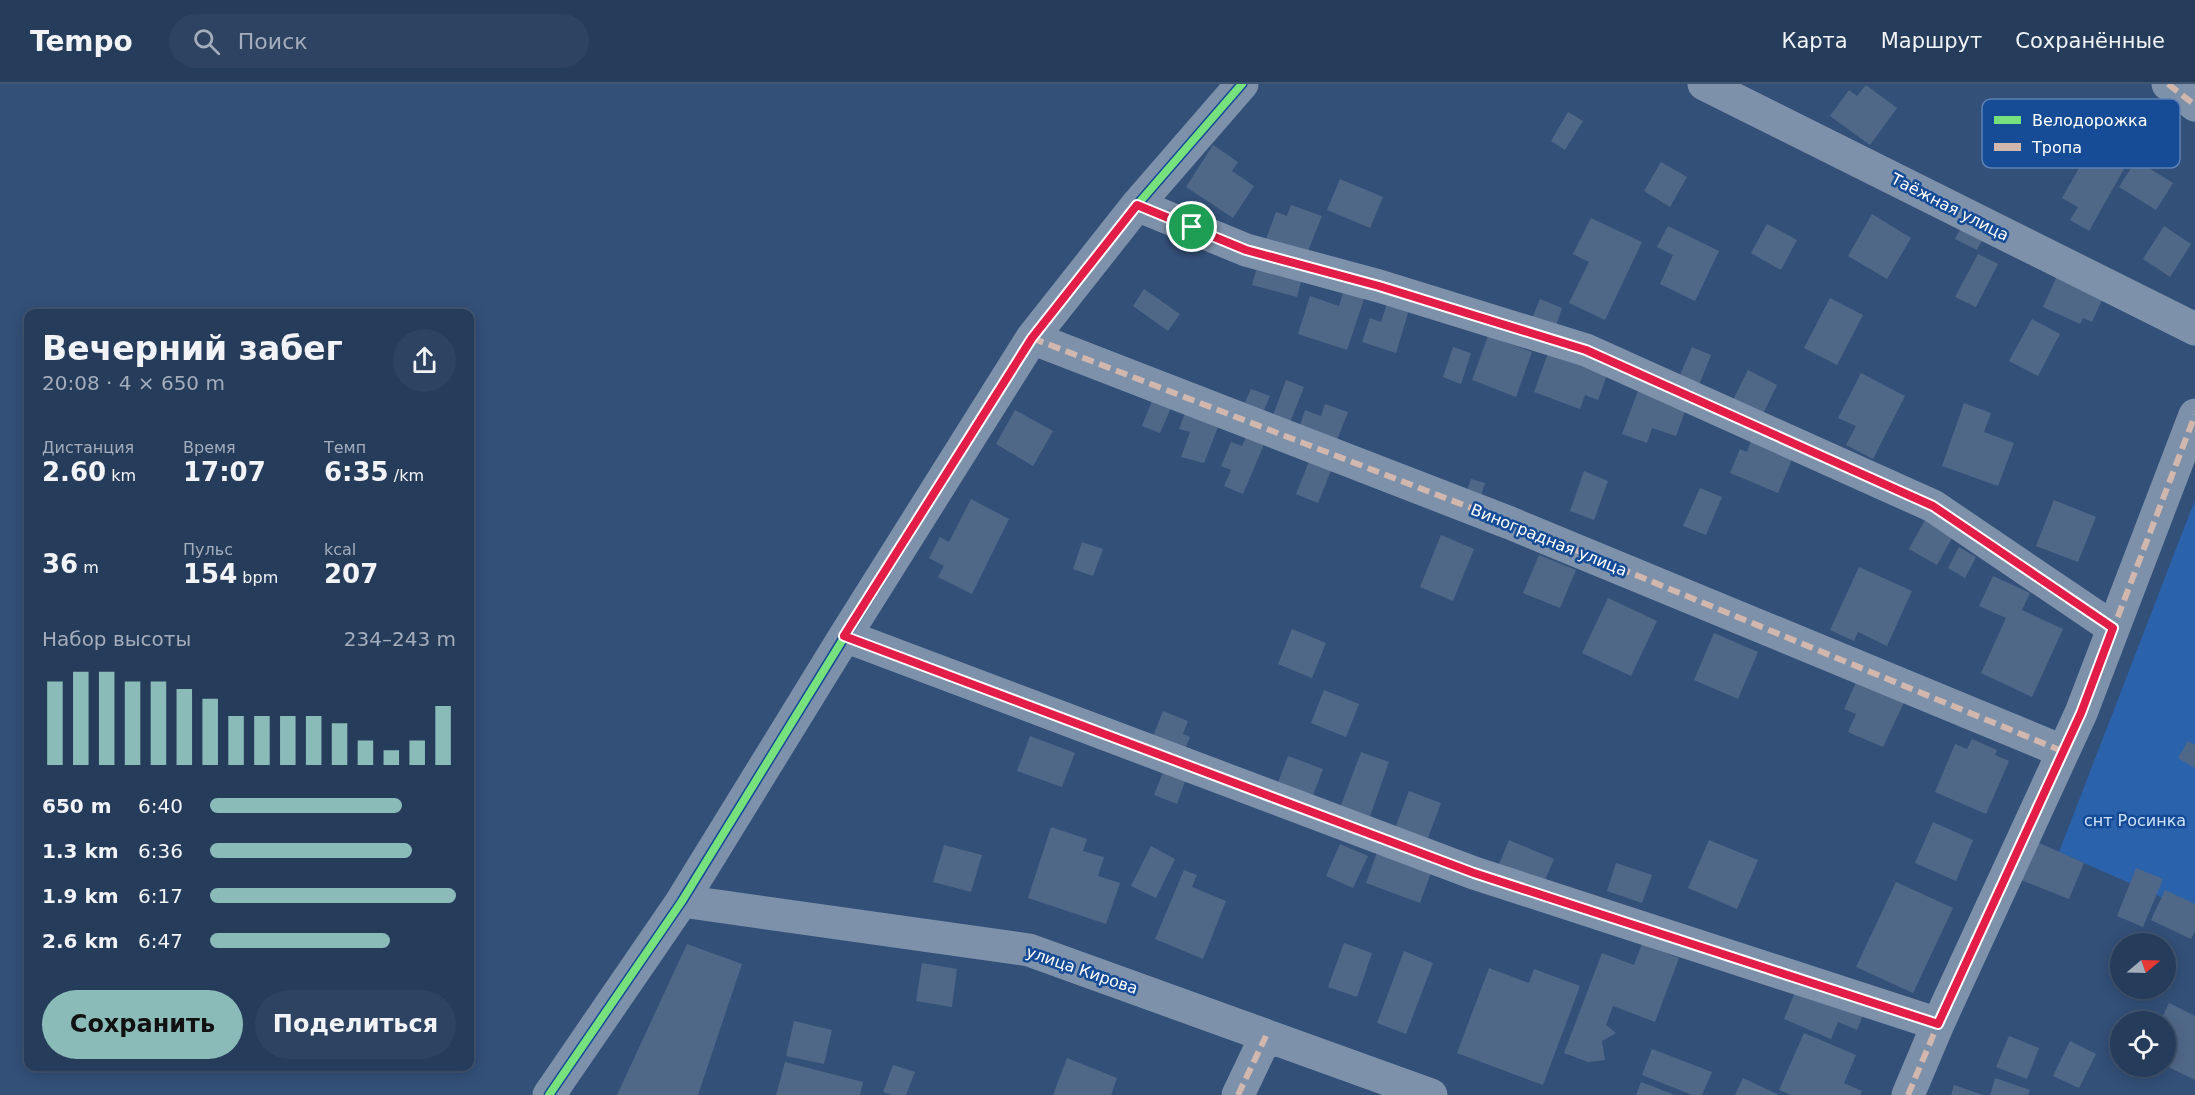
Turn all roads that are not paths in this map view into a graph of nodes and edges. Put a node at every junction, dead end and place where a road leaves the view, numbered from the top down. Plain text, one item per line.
1 (1242, 84) edge
2 (1704, 84) edge
3 (2168, 84) edge
4 (2195, 105) edge
5 (1137, 205) junction
6 (2195, 329) edge
7 (1032, 338) junction
8 (2195, 415) edge
9 (2113, 628) junction
10 (844, 636) junction
11 (2062, 751) junction
12 (682, 901) junction
13 (1938, 1024) junction
14 (1266, 1036) junction
15 (549, 1095) edge
16 (1239, 1095) edge
17 (1431, 1095) edge
18 (1908, 1095) edge

1 - 5 street
2 - 6 street, Таёжная улица
3 - 4 street
5 - 7 street
5 - 9 street
7 - 10 street
7 - 11 street, Виноградная улица
8 - 9 street
9 - 11 street
10 - 12 street
10 - 13 street
11 - 13 street
12 - 14 street, улица Кирова
12 - 15 street
13 - 18 street
14 - 16 street
14 - 17 street, улица Кирова

